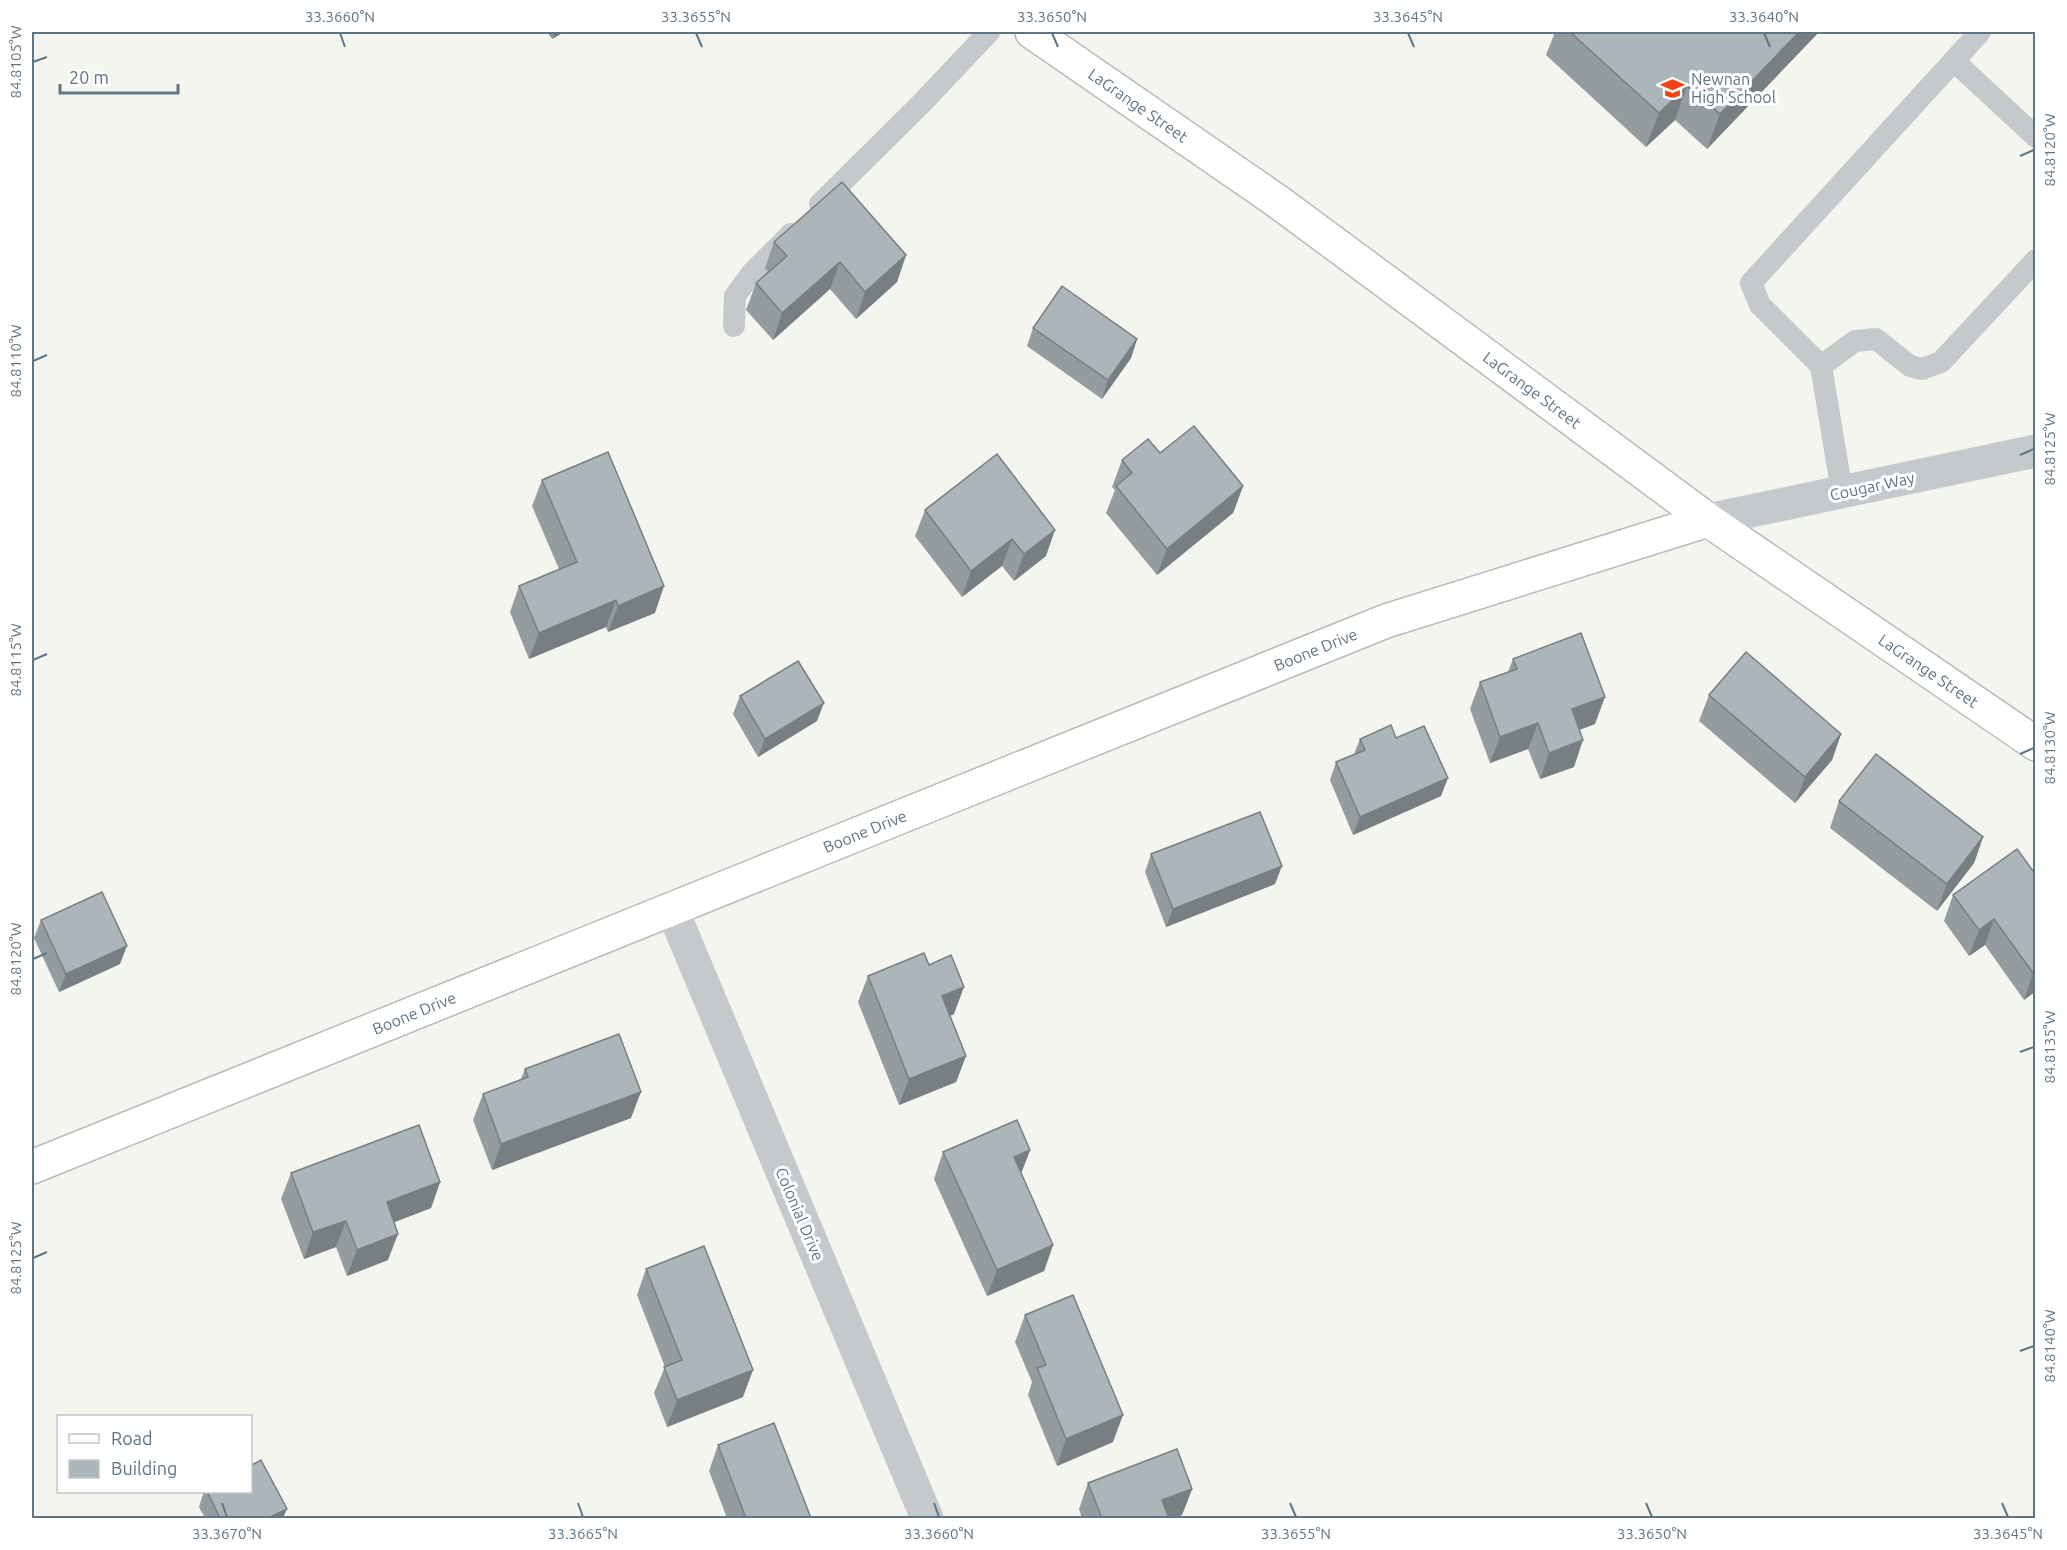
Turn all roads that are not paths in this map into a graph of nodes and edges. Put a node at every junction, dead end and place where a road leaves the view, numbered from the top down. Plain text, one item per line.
1 (989, 32) edge
2 (1032, 32) edge
3 (1980, 32) edge
4 (1954, 61) junction
5 (2033, 134) edge
6 (2036, 260) edge
7 (734, 327) dead end
8 (1821, 366) junction
9 (2036, 452) edge
10 (1842, 492) junction
11 (1708, 520) junction
12 (2036, 744) edge
13 (672, 909) junction
14 (32, 1167) edge
15 (927, 1518) edge

1 - 7 lane
2 - 11 street, LaGrange Street
3 - 4 lane
4 - 5 lane
4 - 8 lane
6 - 8 lane
8 - 10 lane
9 - 10 street, Cougar Way
10 - 11 street, Cougar Way
11 - 12 street, LaGrange Street
11 - 13 street, Boone Drive
13 - 14 street, Boone Drive
13 - 15 street, Colonial Drive

